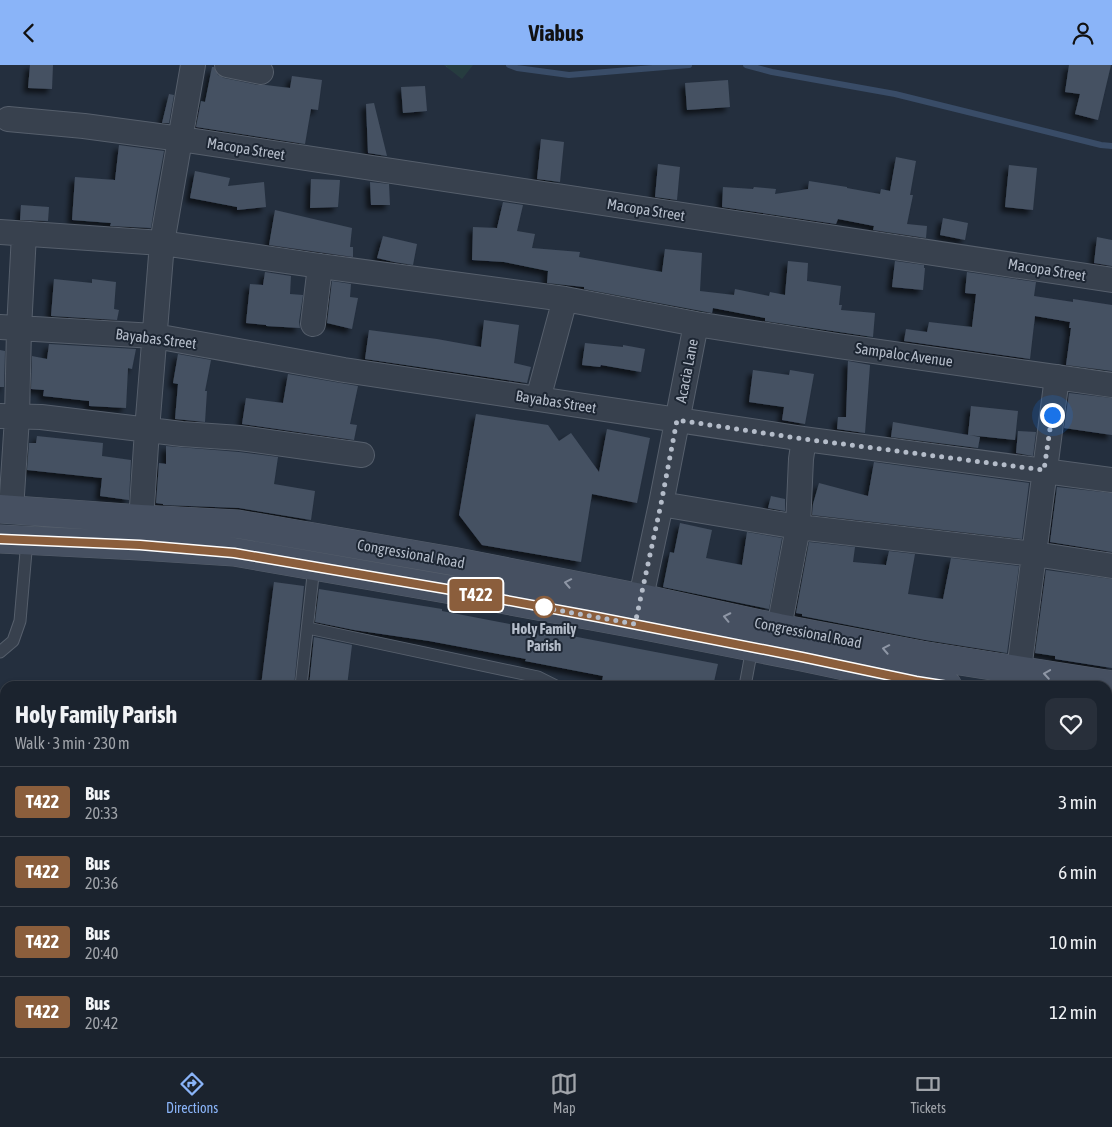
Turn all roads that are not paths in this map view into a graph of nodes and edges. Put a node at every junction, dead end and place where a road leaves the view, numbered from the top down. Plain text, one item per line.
1 (193, 65) edge
2 (227, 65) edge
3 (261, 72) dead end
4 (8, 119) dead end
5 (181, 139) junction
6 (0, 232) edge
7 (24, 234) junction
8 (162, 243) junction
9 (320, 266) junction
10 (1112, 280) edge
11 (565, 299) junction
12 (313, 324) dead end
13 (696, 324) junction
14 (9, 328) edge
15 (155, 335) junction
16 (1057, 377) junction
17 (1112, 385) edge
18 (538, 399) junction
19 (9, 417) edge
20 (677, 420) junction
21 (147, 429) junction
22 (804, 439) junction
23 (362, 455) dead end
24 (1044, 470) junction
25 (1112, 480) edge
26 (661, 504) junction
27 (5, 509) edge
28 (798, 527) junction
29 (141, 532) junction
30 (0, 539) edge
31 (27, 540) junction
32 (1035, 555) junction
33 (314, 566) junction
34 (1112, 566) edge
35 (641, 598) junction
36 (635, 624) junction
37 (308, 628) junction
38 (779, 628) junction
39 (752, 648) junction
40 (0, 651) edge
41 (1019, 670) junction
42 (302, 681) edge
43 (546, 681) edge
44 (746, 681) edge
45 (916, 681) edge
46 (1087, 681) edge

1 - 5 street
2 - 3 street
4 - 5 street, Macopa Street
5 - 8 street
5 - 10 street, Macopa Street
6 - 7 street, Sampaloc Avenue
7 - 8 street, Sampaloc Avenue
7 - 14 street
8 - 9 street, Sampaloc Avenue
8 - 15 street
9 - 11 street, Sampaloc Avenue
9 - 12 street
11 - 13 street, Sampaloc Avenue
11 - 18 street
13 - 16 street, Sampaloc Avenue
13 - 20 street, Acacia Lane
14 - 15 street, Bayabas Street
14 - 19 street
15 - 18 street, Bayabas Street
15 - 21 street
16 - 17 street, Sampaloc Avenue
16 - 24 street
18 - 20 street, Bayabas Street
19 - 21 street
19 - 27 street
20 - 22 street, Bayabas Street
20 - 26 street, Acacia Lane
21 - 23 street
21 - 29 street
22 - 24 street, Bayabas Street
22 - 28 street
24 - 25 street, Bayabas Street
24 - 32 street
26 - 28 street
26 - 35 street, Acacia Lane
27 - 29 main road, Congressional Road
28 - 32 street
28 - 38 street
29 - 31 main road, Congressional Road
29 - 33 main road, Congressional Road
35 -> 29 main road, Congressional Road
30 - 31 main road, Congressional Road
31 - 40 lane
32 - 34 street
32 - 41 street
33 - 36 main road, Congressional Road
33 - 37 lane
35 - 36 street, Acacia Lane
38 -> 35 main road, Congressional Road
36 - 39 main road, Congressional Road
37 - 42 lane
37 - 43 lane
41 -> 38 main road, Congressional Road
39 - 44 lane
39 - 45 main road, Congressional Road
46 -> 41 main road, Congressional Road

